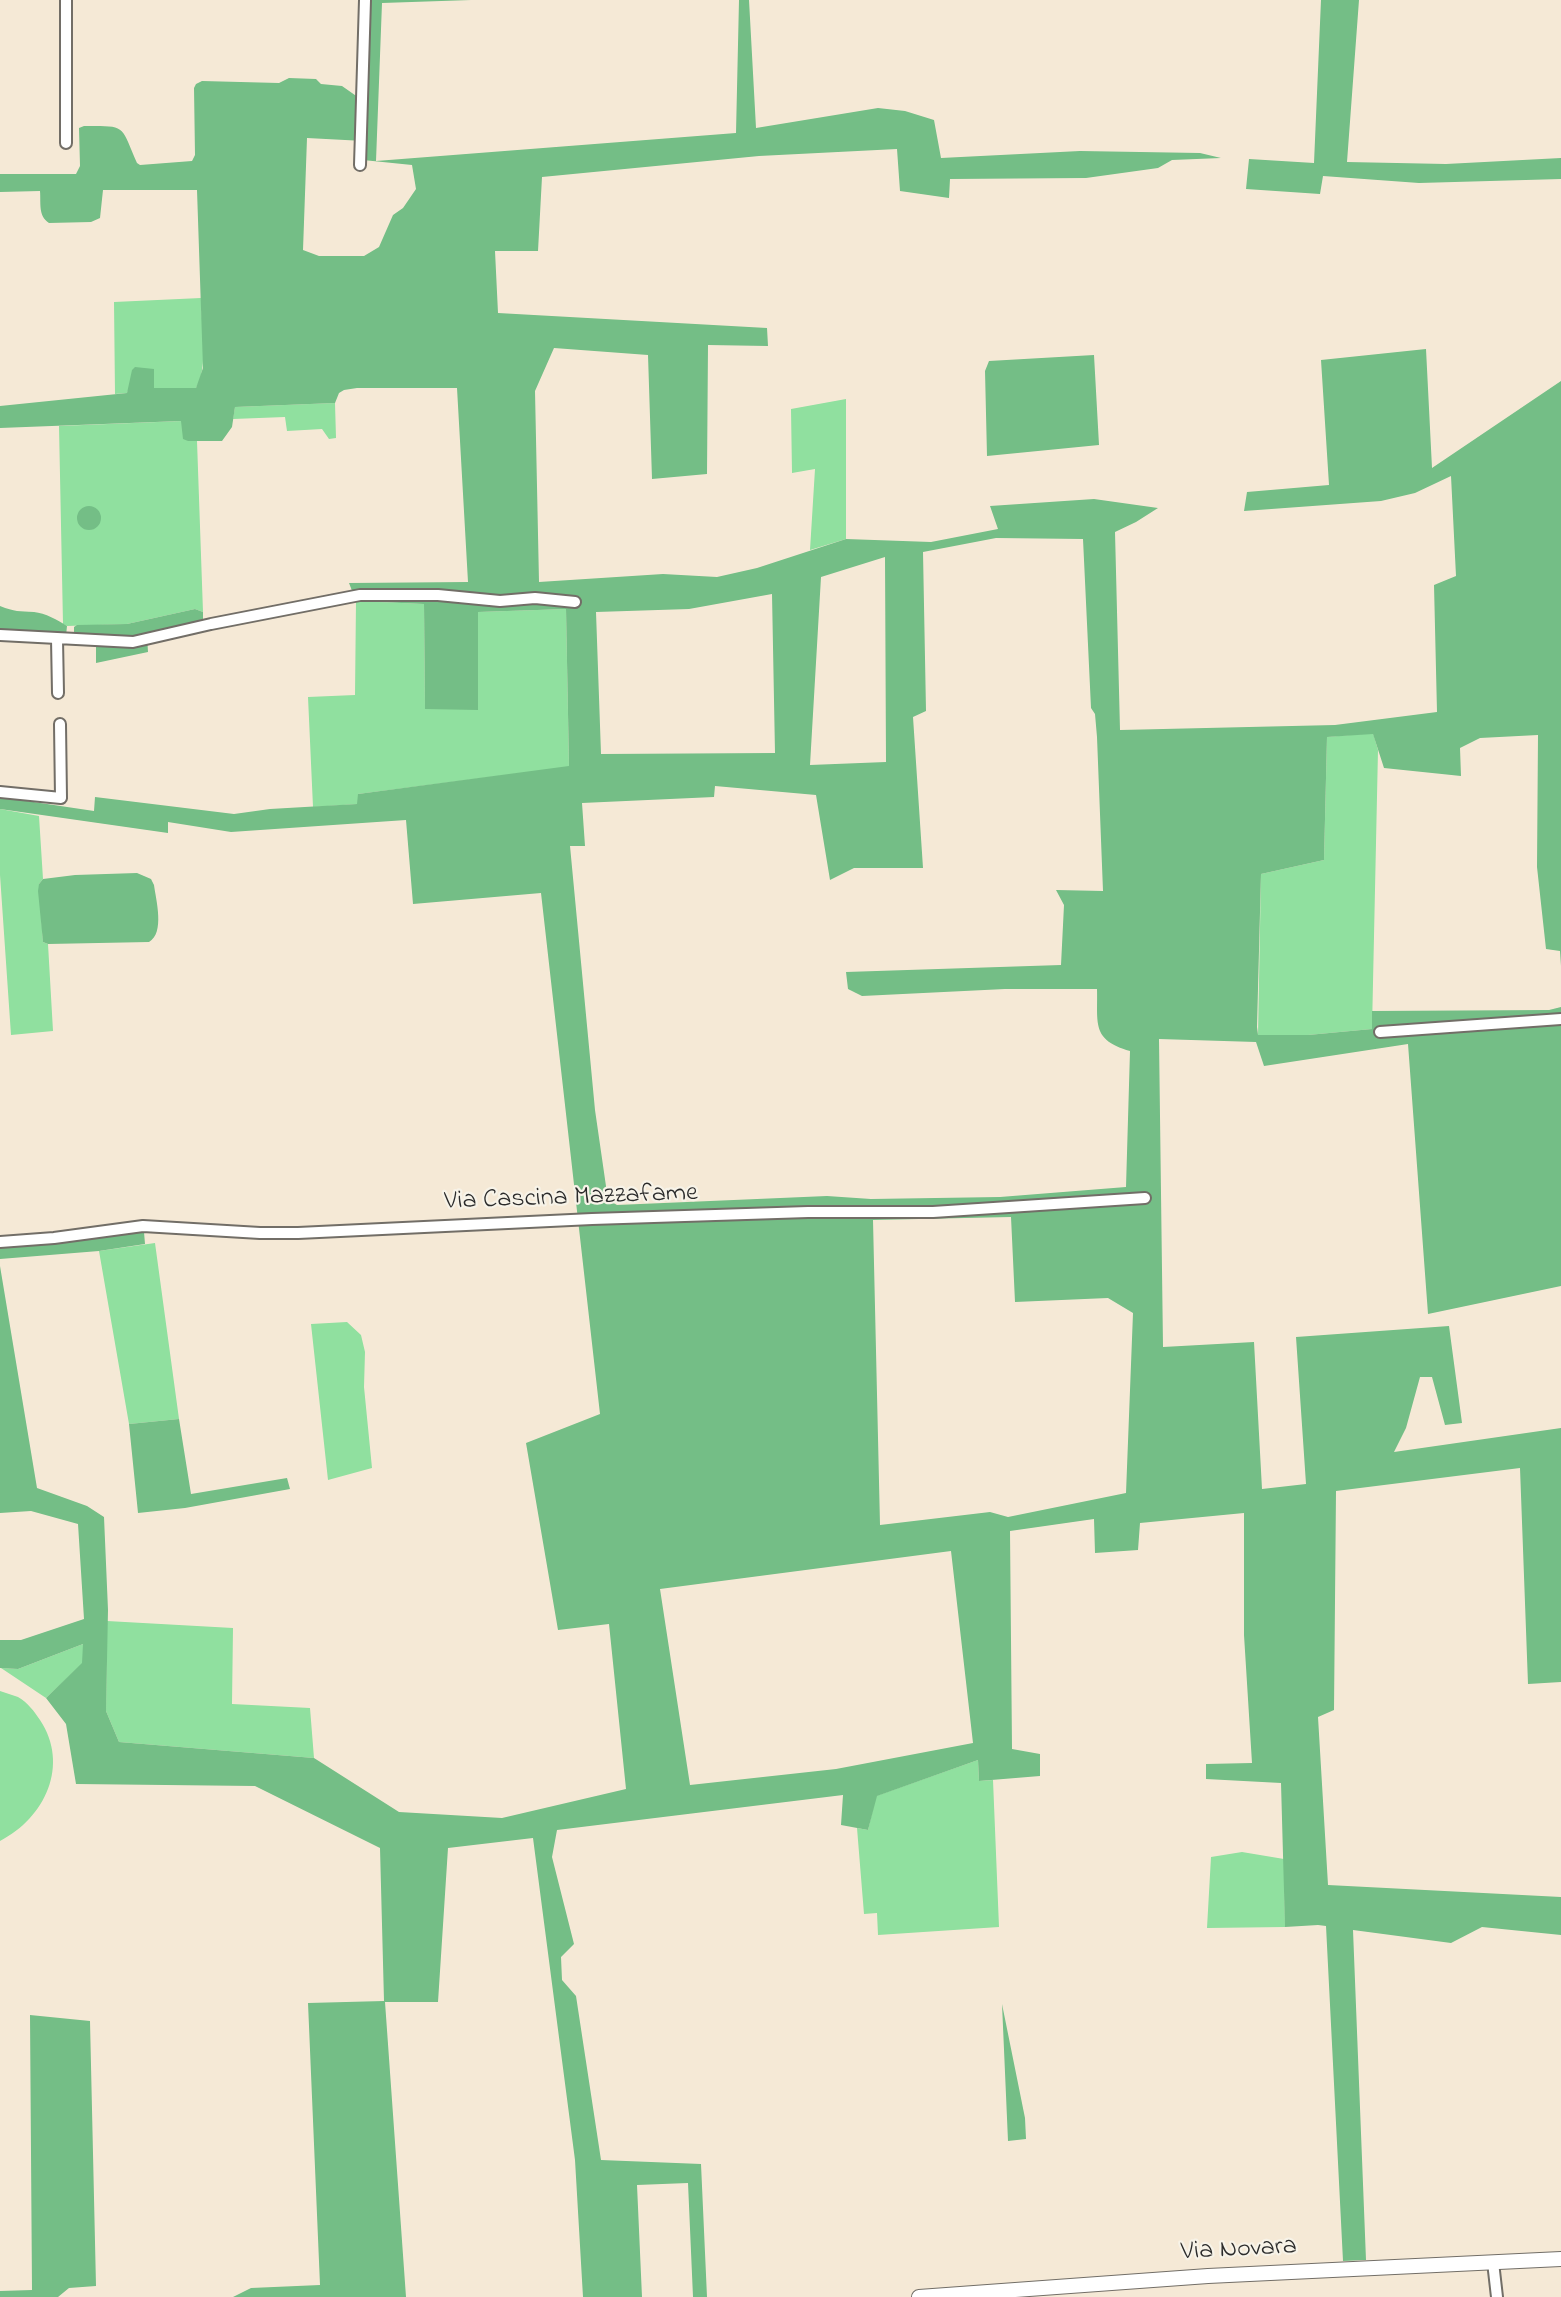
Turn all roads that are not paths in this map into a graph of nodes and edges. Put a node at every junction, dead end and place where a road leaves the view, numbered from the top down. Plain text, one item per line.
1 (66, 0) edge
2 (365, 0) edge
3 (66, 143) dead end
4 (360, 165) dead end
5 (575, 602) dead end
6 (0, 635) edge
7 (57, 639) junction
8 (58, 693) dead end
9 (60, 724) dead end
10 (0, 792) edge
11 (1561, 1019) edge
12 (1380, 1032) dead end
13 (1145, 1198) dead end
14 (0, 1242) edge
15 (1561, 2259) edge
16 (1493, 2262) junction
17 (958, 2296) edge
18 (919, 2297) edge
19 (1497, 2297) edge

1 - 3 street
2 - 4 street
5 - 7 street
6 - 7 street
7 - 8 street
9 - 10 street
11 - 12 street
13 - 14 street, Via Cascina Mazzafame
15 - 16 street, Via Novara
16 - 17 street, Via Novara
16 - 19 street
17 - 18 street, Via Novara

